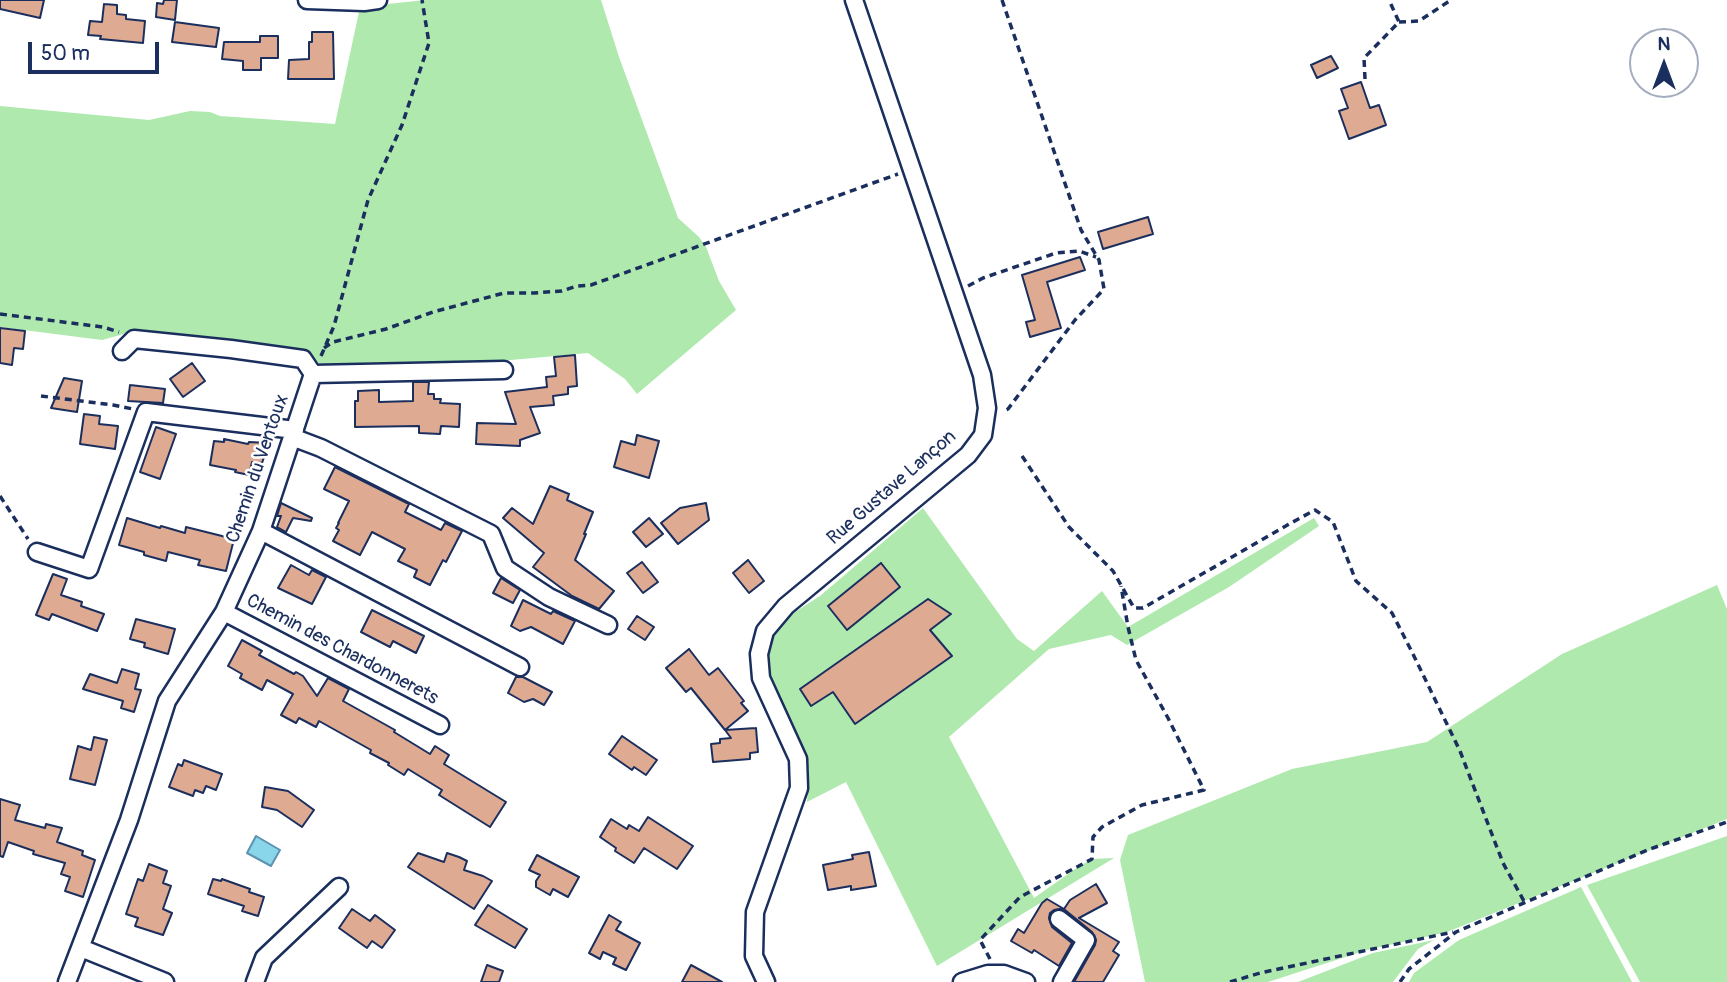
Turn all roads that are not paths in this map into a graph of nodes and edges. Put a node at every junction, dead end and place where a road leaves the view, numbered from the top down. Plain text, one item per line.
1 (307, 0) edge
2 (377, 0) edge
3 (854, 0) edge
4 (122, 351) dead end
5 (504, 370) dead end
6 (313, 374) junction
7 (293, 434) junction
8 (261, 531) junction
9 (37, 552) road end
10 (224, 612) junction
11 (608, 625) dead end
12 (520, 667) dead end
13 (440, 725) dead end
14 (339, 887) dead end
15 (1059, 919) dead end
16 (81, 948) junction
17 (67, 982) edge
18 (165, 982) edge
19 (255, 982) edge
20 (766, 982) edge
21 (962, 982) edge
22 (1026, 982) edge
23 (1062, 982) edge

1 - 2 street
3 - 20 street, Rue Gustave Lançon
4 - 6 street
5 - 6 street
6 - 7 street, Chemin du Ventoux
7 - 8 street, Chemin du Ventoux
7 - 9 street
7 - 11 street
8 - 10 street, Chemin du Ventoux
8 - 12 street
10 - 13 street, Chemin des Chardonnerets
10 - 16 street, Chemin du Ventoux
14 - 19 street
15 - 23 street
16 - 17 street, Chemin du Ventoux
16 - 18 street
21 - 22 street

